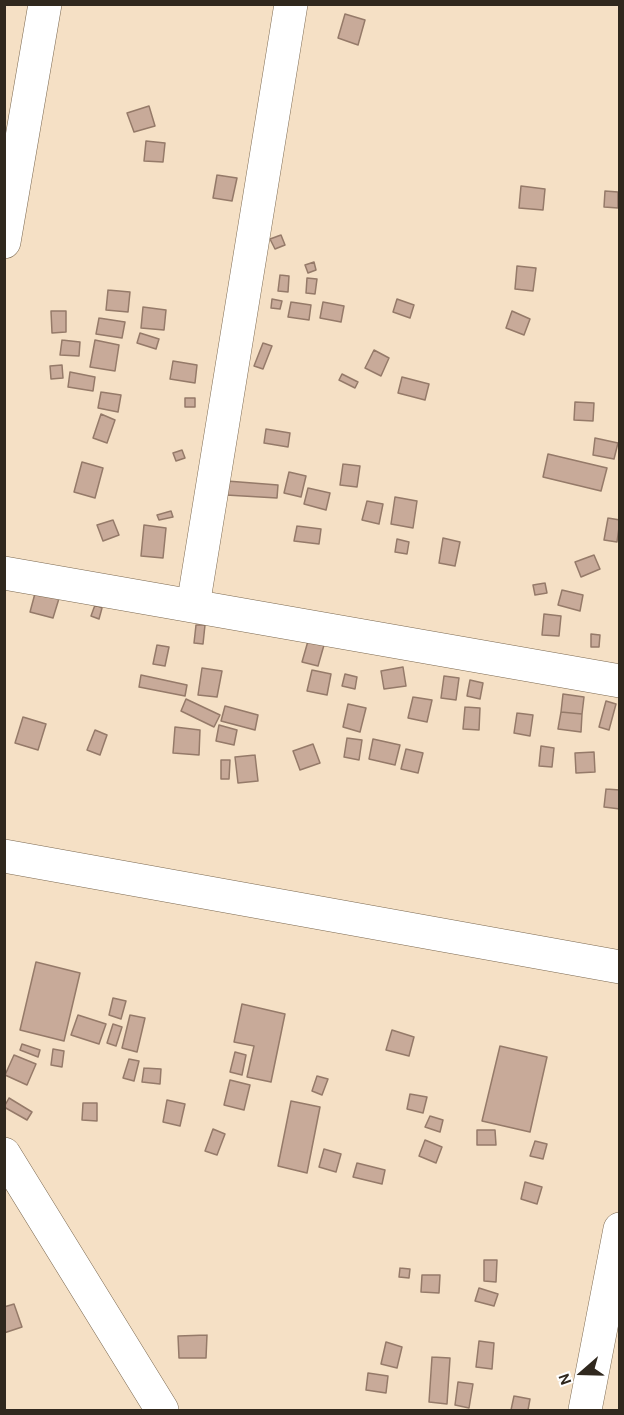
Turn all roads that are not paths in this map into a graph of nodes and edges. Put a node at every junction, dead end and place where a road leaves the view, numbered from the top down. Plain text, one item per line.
1 (45, 4) edge
2 (291, 4) edge
3 (4, 242) edge
4 (4, 573) edge
5 (193, 606) junction
6 (620, 681) edge
7 (4, 856) edge
8 (620, 968) edge
9 (4, 1155) edge
10 (620, 1229) edge
11 (162, 1410) edge
12 (585, 1410) edge

1 - 3 street
2 - 5 street
4 - 5 street
5 - 6 street
7 - 8 street
9 - 11 street
10 - 12 street

